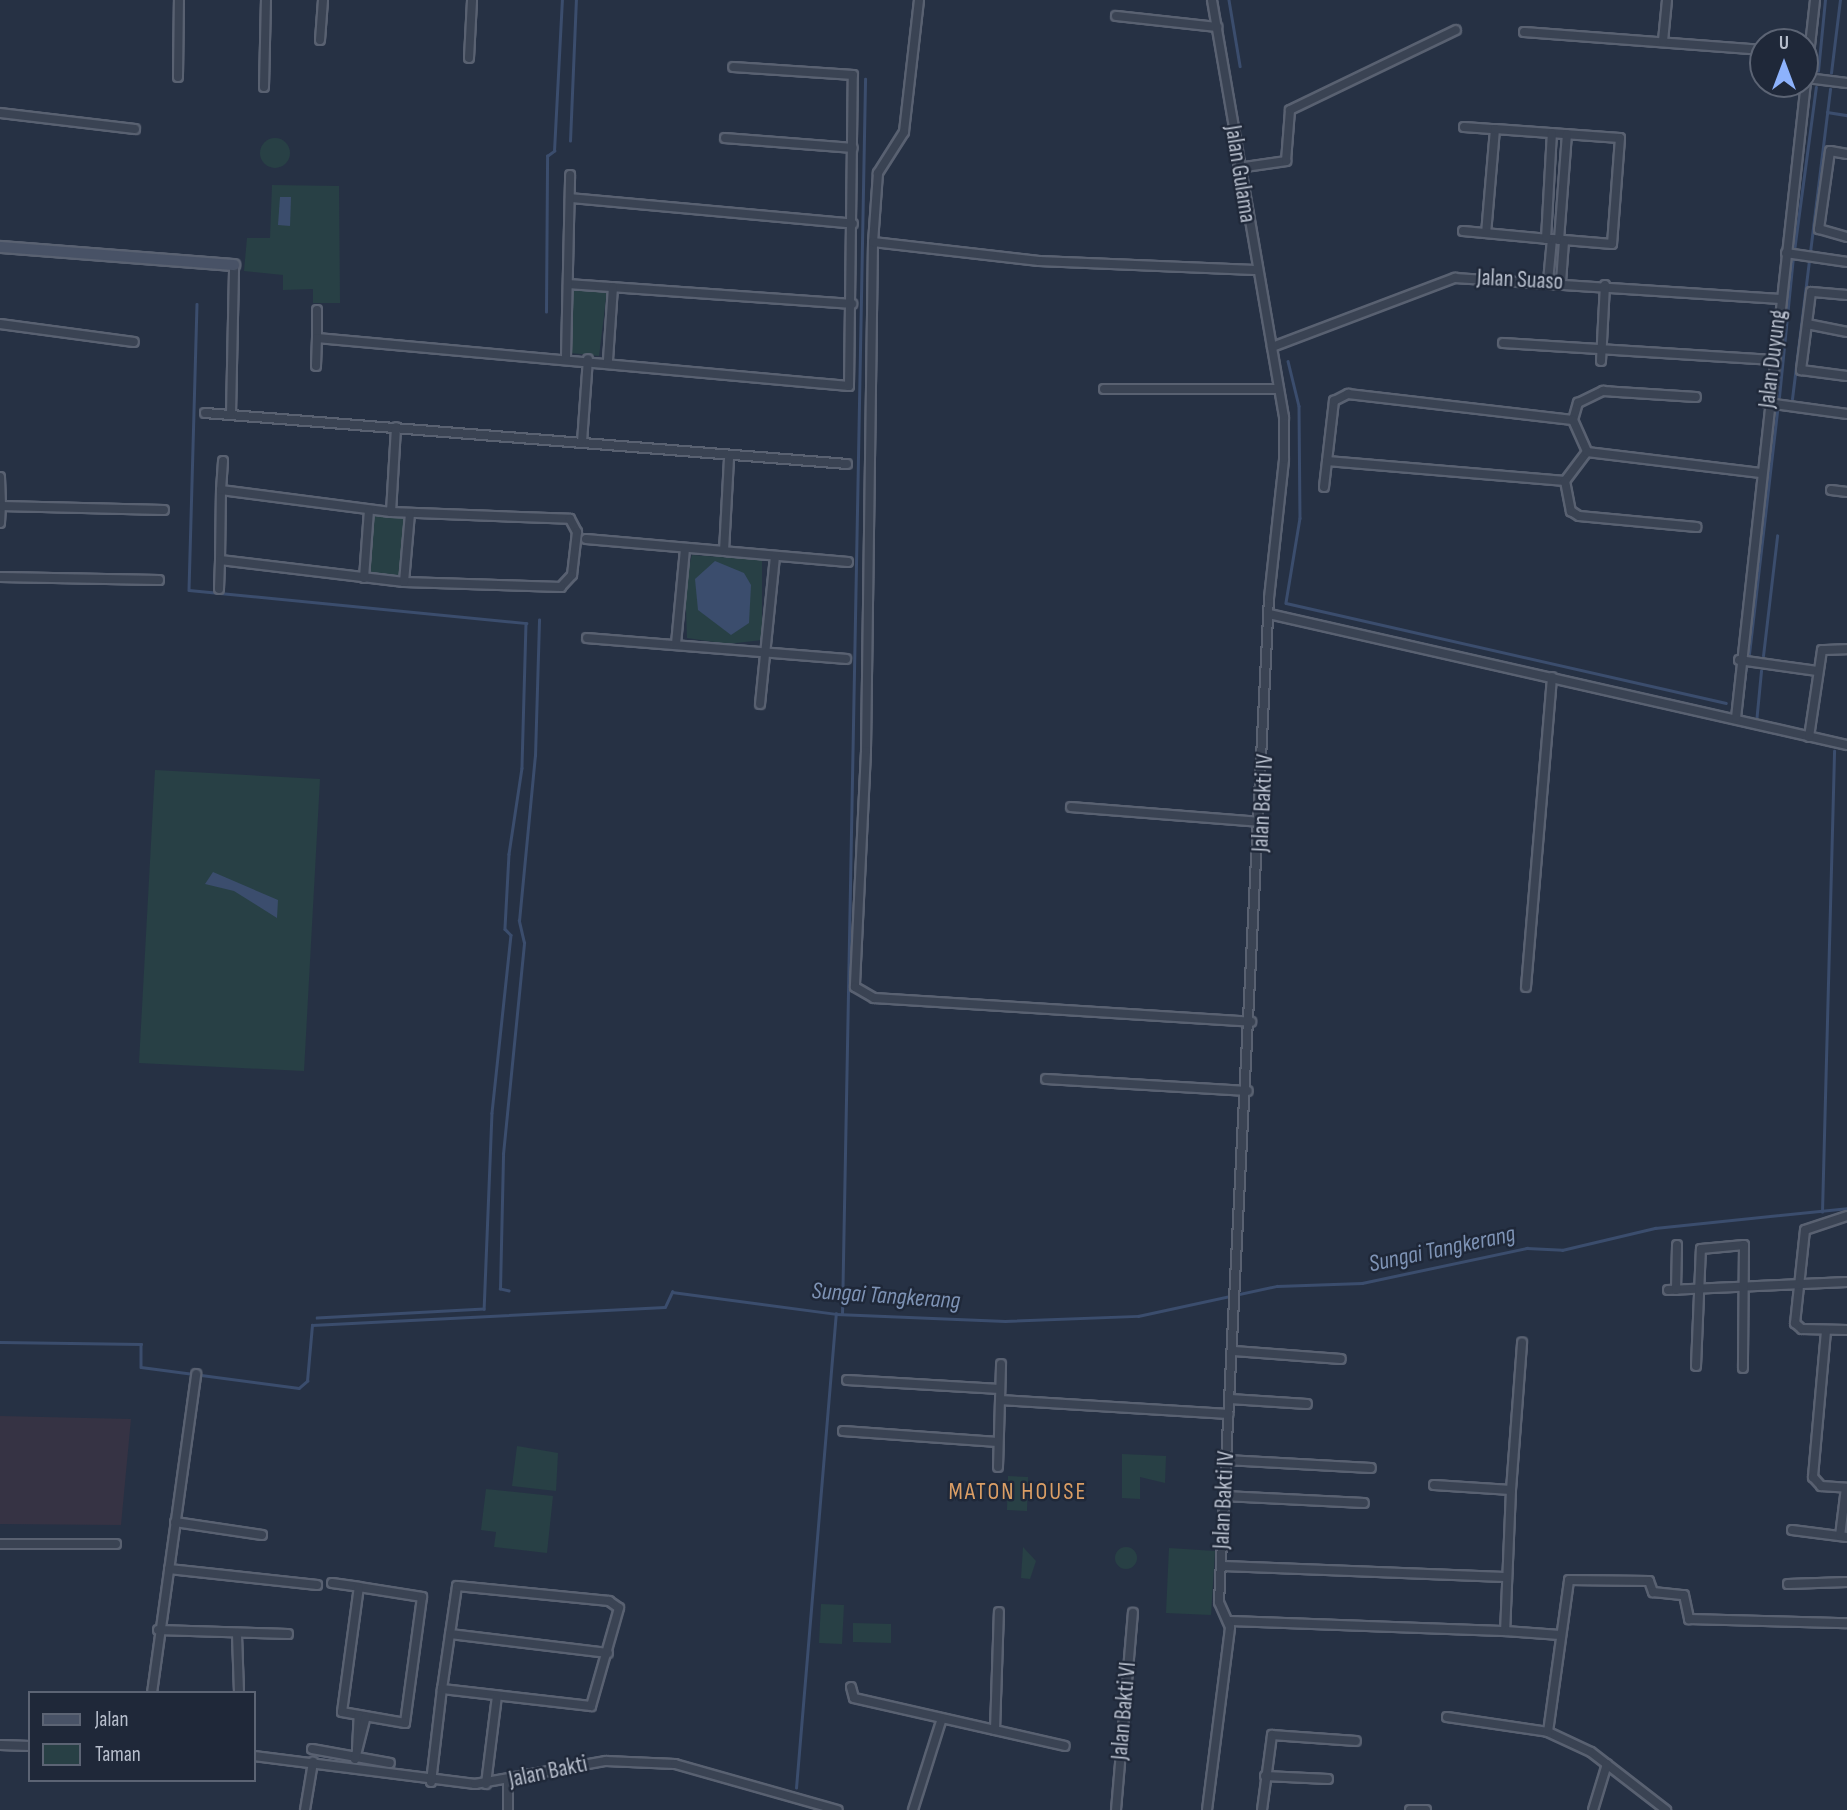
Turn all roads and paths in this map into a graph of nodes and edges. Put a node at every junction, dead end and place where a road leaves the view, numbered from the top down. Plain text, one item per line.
1 (179, 0) edge
2 (266, 0) edge
3 (323, 0) edge
4 (472, 0) edge
5 (919, 0) edge
6 (1212, 0) edge
7 (1667, 0) edge
8 (1815, 0) edge
9 (1116, 16) dead end
10 (1217, 27) junction
11 (1811, 28) edge
12 (1455, 30) dead end
13 (1524, 32) dead end
14 (320, 40) dead end
15 (1663, 41) junction
16 (1749, 49) edge
17 (469, 58) dead end
18 (733, 67) dead end
19 (178, 77) dead end
20 (1819, 80) edge
21 (1847, 83) edge
22 (264, 87) dead end
23 (1806, 98) edge
24 (0, 113) edge
25 (1464, 127) dead end
26 (135, 129) dead end
27 (1495, 129) junction
28 (1552, 133) junction
29 (1567, 134) junction
30 (725, 138) dead end
31 (853, 148) junction
32 (1847, 154) edge
33 (1238, 168) junction
34 (570, 175) dead end
35 (570, 198) junction
36 (853, 225) junction
37 (1464, 231) dead end
38 (1486, 233) junction
39 (1847, 237) edge
40 (1555, 240) junction
41 (873, 242) junction
42 (0, 247) edge
43 (1797, 255) junction
44 (1847, 262) edge
45 (234, 265) joint
46 (1255, 270) junction
47 (1548, 281) junction
48 (1561, 282) junction
49 (568, 284) junction
50 (1605, 285) junction
51 (613, 287) junction
52 (1847, 295) edge
53 (1780, 299) junction
54 (852, 304) junction
55 (317, 310) dead end
56 (0, 324) edge
57 (1807, 324) junction
58 (1847, 332) edge
59 (317, 338) junction
60 (134, 342) dead end
61 (1503, 343) dead end
62 (1602, 345) junction
63 (1272, 347) junction
64 (566, 357) junction
65 (587, 359) junction
66 (608, 360) junction
67 (1773, 360) junction
68 (1601, 361) dead end
69 (316, 366) dead end
70 (1847, 376) edge
71 (1104, 389) dead end
72 (1278, 390) junction
73 (1696, 397) dead end
74 (1767, 403) junction
75 (205, 413) dead end
76 (231, 414) junction
77 (1847, 414) edge
78 (1573, 420) junction
79 (397, 427) junction
80 (582, 442) junction
81 (1587, 452) junction
82 (729, 458) junction
83 (223, 461) dead end
84 (1327, 461) junction
85 (847, 464) dead end
86 (1761, 472) junction
87 (1, 477) edge
88 (1565, 481) junction
89 (1324, 486) dead end
90 (221, 490) junction
91 (1831, 490) dead end
92 (1847, 492) edge
93 (1, 506) edge
94 (164, 510) dead end
95 (369, 510) junction
96 (391, 512) junction
97 (410, 513) junction
98 (0, 523) edge
99 (1696, 527) dead end
100 (586, 539) dead end
101 (685, 548) junction
102 (724, 551) junction
103 (775, 557) junction
104 (220, 559) junction
105 (848, 562) dead end
106 (0, 577) edge
107 (364, 578) junction
108 (159, 580) dead end
109 (404, 582) junction
110 (219, 589) dead end
111 (1269, 614) junction
112 (587, 638) dead end
113 (676, 644) junction
114 (1847, 649) edge
115 (765, 650) junction
116 (846, 659) dead end
117 (1739, 660) junction
118 (1817, 671) junction
119 (1552, 677) junction
120 (761, 704) dead end
121 (1736, 718) junction
122 (1809, 737) junction
123 (1847, 745) edge
124 (1071, 807) dead end
125 (1263, 822) junction
126 (1526, 987) dead end
127 (1251, 1022) junction
128 (1046, 1079) dead end
129 (1248, 1091) junction
130 (1847, 1216) edge
131 (1677, 1245) dead end
132 (1847, 1282) edge
133 (1797, 1288) junction
134 (1745, 1289) junction
135 (1699, 1290) junction
136 (1847, 1330) edge
137 (1826, 1331) junction
138 (1521, 1342) dead end
139 (1234, 1351) junction
140 (1341, 1359) dead end
141 (1001, 1364) dead end
142 (1696, 1366) dead end
143 (1743, 1368) dead end
144 (196, 1374) dead end
145 (847, 1380) dead end
146 (1000, 1389) junction
147 (1230, 1399) junction
148 (1000, 1400) junction
149 (1307, 1404) dead end
150 (1229, 1414) junction
151 (843, 1431) dead end
152 (999, 1442) junction
153 (1226, 1460) junction
154 (998, 1467) dead end
155 (1371, 1468) dead end
156 (1434, 1485) dead end
157 (1846, 1488) edge
158 (1511, 1490) junction
159 (1224, 1496) junction
160 (1364, 1503) dead end
161 (175, 1522) junction
162 (1792, 1530) dead end
163 (262, 1535) dead end
164 (1843, 1537) edge
165 (0, 1544) edge
166 (117, 1544) dead end
167 (1221, 1566) junction
168 (169, 1569) junction
169 (1507, 1577) junction
170 (1847, 1582) edge
171 (332, 1583) dead end
172 (1788, 1584) dead end
173 (317, 1585) dead end
174 (359, 1587) junction
175 (999, 1612) dead end
176 (1133, 1613) dead end
177 (1228, 1621) junction
178 (1847, 1623) edge
179 (158, 1630) junction
180 (1504, 1631) junction
181 (288, 1634) dead end
182 (450, 1634) junction
183 (237, 1635) junction
184 (1560, 1635) junction
185 (608, 1653) junction
186 (851, 1688) dead end
187 (442, 1689) junction
188 (152, 1691) edge
189 (239, 1691) edge
190 (497, 1696) junction
191 (363, 1716) junction
192 (1447, 1717) dead end
193 (942, 1718) junction
194 (995, 1730) junction
195 (1548, 1731) junction
196 (1356, 1741) dead end
197 (0, 1745) edge
198 (28, 1746) edge
199 (1065, 1746) dead end
200 (312, 1749) dead end
201 (356, 1753) junction
202 (256, 1756) edge
203 (313, 1762) junction
204 (390, 1763) dead end
205 (1607, 1764) junction
206 (353, 1768) junction
207 (1265, 1776) junction
208 (1328, 1779) dead end
209 (431, 1782) junction
210 (508, 1782) junction
211 (486, 1784) junction
212 (823, 1808) edge
213 (305, 1810) edge
214 (508, 1810) edge
215 (838, 1810) edge
216 (913, 1810) edge
217 (1116, 1810) edge
218 (1207, 1810) edge
219 (1262, 1810) edge
220 (1410, 1810) edge
221 (1426, 1810) edge
222 (1593, 1810) edge
223 (1666, 1810) edge

1 - 19 street
2 - 22 street
3 - 14 street
4 - 17 street
5 - 41 street
6 - 10 street, Jalan Gulama
7 - 15 street
8 - 11 street, Jalan Duyung
9 - 10 street
10 - 33 street, Jalan Gulama
12 - 33 street
13 - 15 street
15 - 16 street
18 - 31 street
20 - 21 street
23 - 43 street, Jalan Duyung
24 - 26 street
25 - 27 street
27 - 28 street
27 - 38 street
28 - 29 street
28 - 40 street
29 - 40 street
29 - 40 street
30 - 31 street
31 - 36 street
32 - 39 street
33 - 46 street, Jalan Gulama
34 - 35 street
35 - 36 street
35 - 49 street
36 - 54 street
37 - 38 street
38 - 40 street
40 - 47 street
40 - 48 street
41 - 46 street
41 - 127 street
42 - 45 street
43 - 44 street
43 - 53 street, Jalan Duyung
45 - 76 street
46 - 63 street, Jalan Gulama
47 - 48 street, Jalan Suaso
47 - 63 street, Jalan Suaso
48 - 50 street, Jalan Suaso
49 - 51 street
49 - 64 street
50 - 53 street, Jalan Suaso
50 - 62 street
51 - 54 street
51 - 66 street
52 - 57 street
53 - 67 street, Jalan Duyung
54 - 66 street
55 - 59 street
56 - 60 street
57 - 58 street
57 - 70 street
59 - 64 street
59 - 69 street
61 - 62 street
62 - 67 street
62 - 68 street
63 - 72 street, Jalan Bakti IV
64 - 65 street
65 - 66 street
65 - 80 street
67 - 74 street, Jalan Duyung
71 - 72 street
72 - 111 street, Jalan Bakti IV
73 - 78 street
74 - 77 street
74 - 86 street, Jalan Duyung
75 - 76 street
76 - 79 street
78 - 81 street
78 - 84 street
79 - 80 street
79 - 96 street
80 - 82 street
81 - 86 street
81 - 88 street
82 - 85 street
82 - 102 street
83 - 90 street
84 - 88 street
84 - 89 street
86 - 117 street, Jalan Duyung
87 - 93 street
88 - 99 street
90 - 95 street
90 - 104 street
91 - 92 street
93 - 94 street
93 - 98 street
95 - 96 street
95 - 107 street
96 - 97 street
97 - 109 street
97 - 109 street
100 - 101 street
101 - 102 street
101 - 113 street
102 - 103 street
103 - 105 street
103 - 115 street
104 - 107 street
104 - 110 street
106 - 108 street
107 - 109 street
111 - 119 street
111 - 125 street, Jalan Bakti IV
112 - 113 street
113 - 115 street
114 - 118 street
115 - 116 street
115 - 120 street
117 - 118 street
117 - 121 street, Jalan Duyung
118 - 122 street
119 - 121 street
119 - 126 street
121 - 122 street
122 - 123 street
124 - 125 street
125 - 127 street, Jalan Bakti IV
127 - 129 street, Jalan Bakti IV
128 - 129 street
129 - 139 street, Jalan Bakti IV
130 - 133 street
131 - 135 street
132 - 133 street
133 - 134 street
133 - 137 street
134 - 135 street
134 - 135 street
134 - 143 street
135 - 142 street
136 - 137 street
137 - 157 street
138 - 158 street
139 - 140 street
139 - 147 street, Jalan Bakti IV
141 - 146 street
144 - 161 street
145 - 146 street
146 - 148 street
147 - 149 street
147 - 150 street, Jalan Bakti IV
148 - 150 street
148 - 152 street
150 - 153 street, Jalan Bakti IV
151 - 152 street
152 - 154 street
153 - 155 street
153 - 159 street, Jalan Bakti IV
156 - 158 street
157 - 164 street
158 - 169 street
159 - 160 street
159 - 167 street, Jalan Bakti IV
161 - 163 street
161 - 168 street
162 - 164 street
165 - 166 street
167 - 169 street
167 - 177 street, Jalan Bakti IV
168 - 173 street
168 - 179 street
169 - 180 street
170 - 172 street
171 - 174 street
174 - 191 street
174 - 191 street
175 - 194 street
176 - 217 street, Jalan Bakti VI
177 - 180 street
177 - 218 street, Jalan Bakti IV
178 - 184 street
179 - 183 street
179 - 188 street
180 - 184 street
181 - 183 street
182 - 185 street
182 - 185 street
182 - 187 street
183 - 189 street
184 - 195 street
185 - 190 street
186 - 193 street
187 - 190 street
187 - 209 street
190 - 211 street
191 - 201 street
192 - 195 street
193 - 194 street
193 - 216 street
194 - 199 street
195 - 205 street
196 - 207 street
197 - 198 street
200 - 201 street
201 - 204 street
201 - 206 street
202 - 203 street, Jalan Bakti
203 - 206 street, Jalan Bakti
203 - 213 street
205 - 222 street
205 - 223 street
206 - 209 street, Jalan Bakti
207 - 208 street
207 - 219 street
209 - 211 street, Jalan Bakti
210 - 211 street, Jalan Bakti
210 - 212 street, Jalan Bakti
210 - 214 street
212 - 215 street, Jalan Bakti
220 - 221 street

